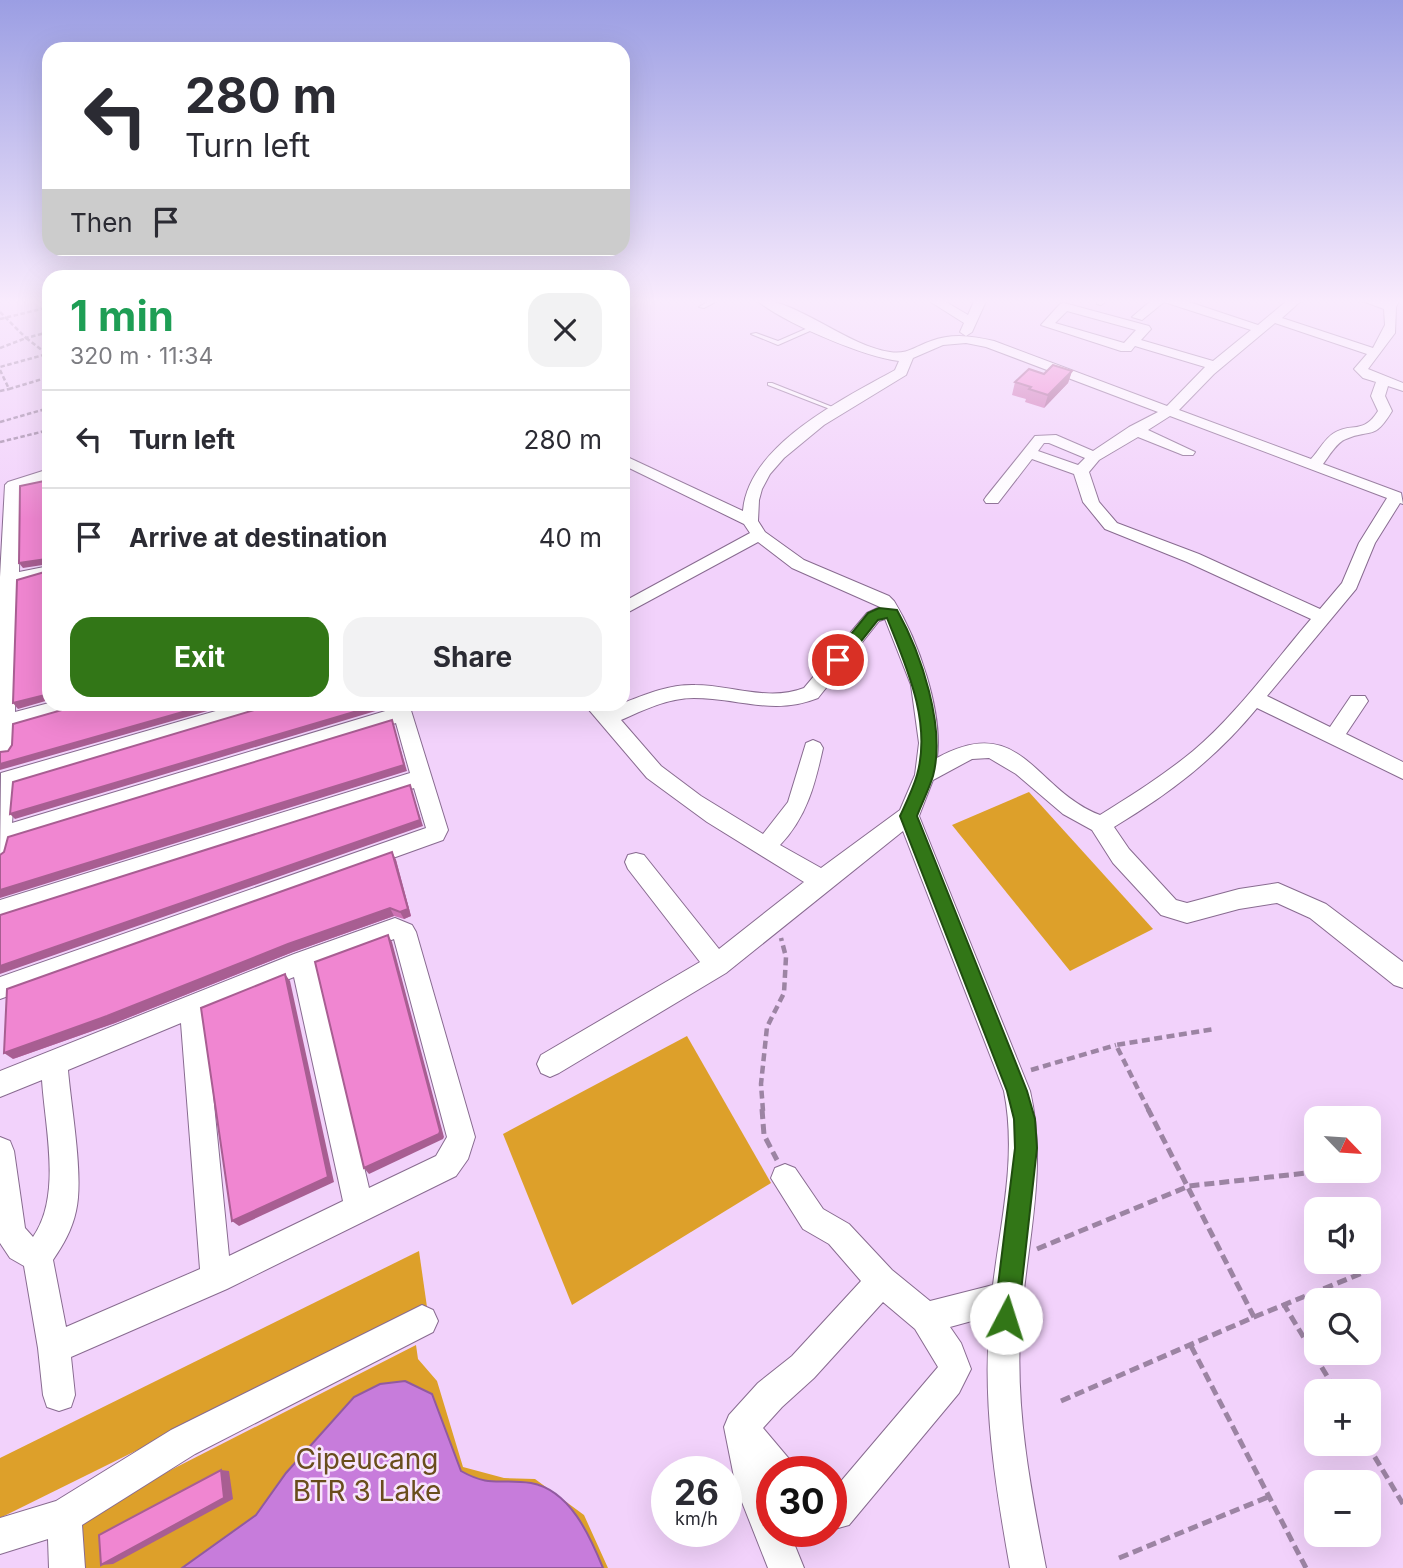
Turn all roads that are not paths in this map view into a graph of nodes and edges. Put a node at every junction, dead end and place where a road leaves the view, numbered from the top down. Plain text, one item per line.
1 (901, 372) edge
2 (1069, 372) edge
3 (1208, 372) edge
4 (1365, 372) edge
5 (1384, 380) junction
6 (770, 384) dead end
7 (1403, 387) edge
8 (837, 410) junction
9 (1171, 410) junction
10 (1134, 430) junction
11 (1188, 452) dead end
12 (1030, 453) junction
13 (1094, 457) junction
14 (630, 463) edge
15 (42, 465) edge
16 (1314, 466) junction
17 (1081, 471) junction
18 (0, 475) edge
19 (42, 476) edge
20 (1399, 497) edge
21 (992, 500) dead end
22 (754, 528) junction
23 (42, 573) edge
24 (4, 581) edge
25 (630, 600) edge
26 (892, 613) junction
27 (1323, 617) junction
28 (1253, 698) junction
29 (1358, 701) dead end
30 (630, 703) edge
31 (46, 711) edge
32 (239, 711) edge
33 (393, 711) edge
34 (403, 711) edge
35 (602, 711) edge
36 (6, 722) junction
37 (1334, 737) junction
38 (813, 748) dead end
39 (4, 750) edge
40 (1401, 763) edge
41 (925, 775) junction
42 (423, 777) junction
43 (908, 816) junction
44 (1100, 824) junction
45 (1, 844) edge
46 (765, 846) junction
47 (636, 862) dead end
48 (821, 880) junction
49 (0, 910) edge
50 (303, 962) junction
51 (717, 965) junction
52 (1403, 977) edge
53 (0, 988) edge
54 (192, 1006) junction
55 (54, 1064) junction
56 (550, 1064) dead end
57 (0, 1084) edge
58 (0, 1151) edge
59 (785, 1178) road end
60 (359, 1208) junction
61 (6, 1238) edge
62 (37, 1257) junction
63 (216, 1278) junction
64 (881, 1281) junction
65 (1008, 1296) junction
66 (926, 1318) junction
67 (422, 1321) dead end
68 (54, 1348) junction
69 (59, 1395) dead end
70 (741, 1427) junction
71 (765, 1456) edge
72 (847, 1501) edge
73 (64, 1516) junction
74 (0, 1536) edge
75 (67, 1568) edge
76 (786, 1568) edge
77 (1028, 1568) edge

1 - 8 street
2 - 9 street
3 - 9 street
4 - 5 street
5 - 7 street
5 - 16 street
6 - 8 lane
8 - 22 street
9 - 10 street
9 - 16 street
10 - 11 street
10 - 13 street
12 - 13 street
12 - 17 street
12 - 21 street
13 - 17 street
14 - 22 street
15 - 18 street
16 - 20 street
17 - 27 street
19 - 24 street
20 - 27 street
22 - 25 street
22 - 26 street
23 - 24 street
24 - 36 street
26 - 30 street
26 - 41 street
27 - 28 street
28 - 37 street
28 - 44 street
29 - 37 street
31 - 36 street
32 - 45 street
33 - 45 street
34 - 42 street
35 - 46 street
36 - 39 street
37 - 40 street
38 - 46 street
41 - 43 street
41 - 44 street
42 - 49 street
42 - 53 street
43 - 48 street
43 - 65 street
44 - 52 street
46 - 48 street
47 - 51 street
48 - 51 street
50 - 54 street
50 - 60 street
50 - 60 street
51 - 56 street
54 - 55 street
54 - 63 street
55 - 57 street
55 - 62 street
58 - 61 street
59 - 64 street
60 - 63 street
61 - 62 street
62 - 68 street
63 - 68 street
64 - 66 street
64 - 70 street
65 - 66 street
65 - 77 street
66 - 72 street
67 - 73 street
68 - 69 street
70 - 71 street
70 - 76 street
73 - 74 street
73 - 75 street

